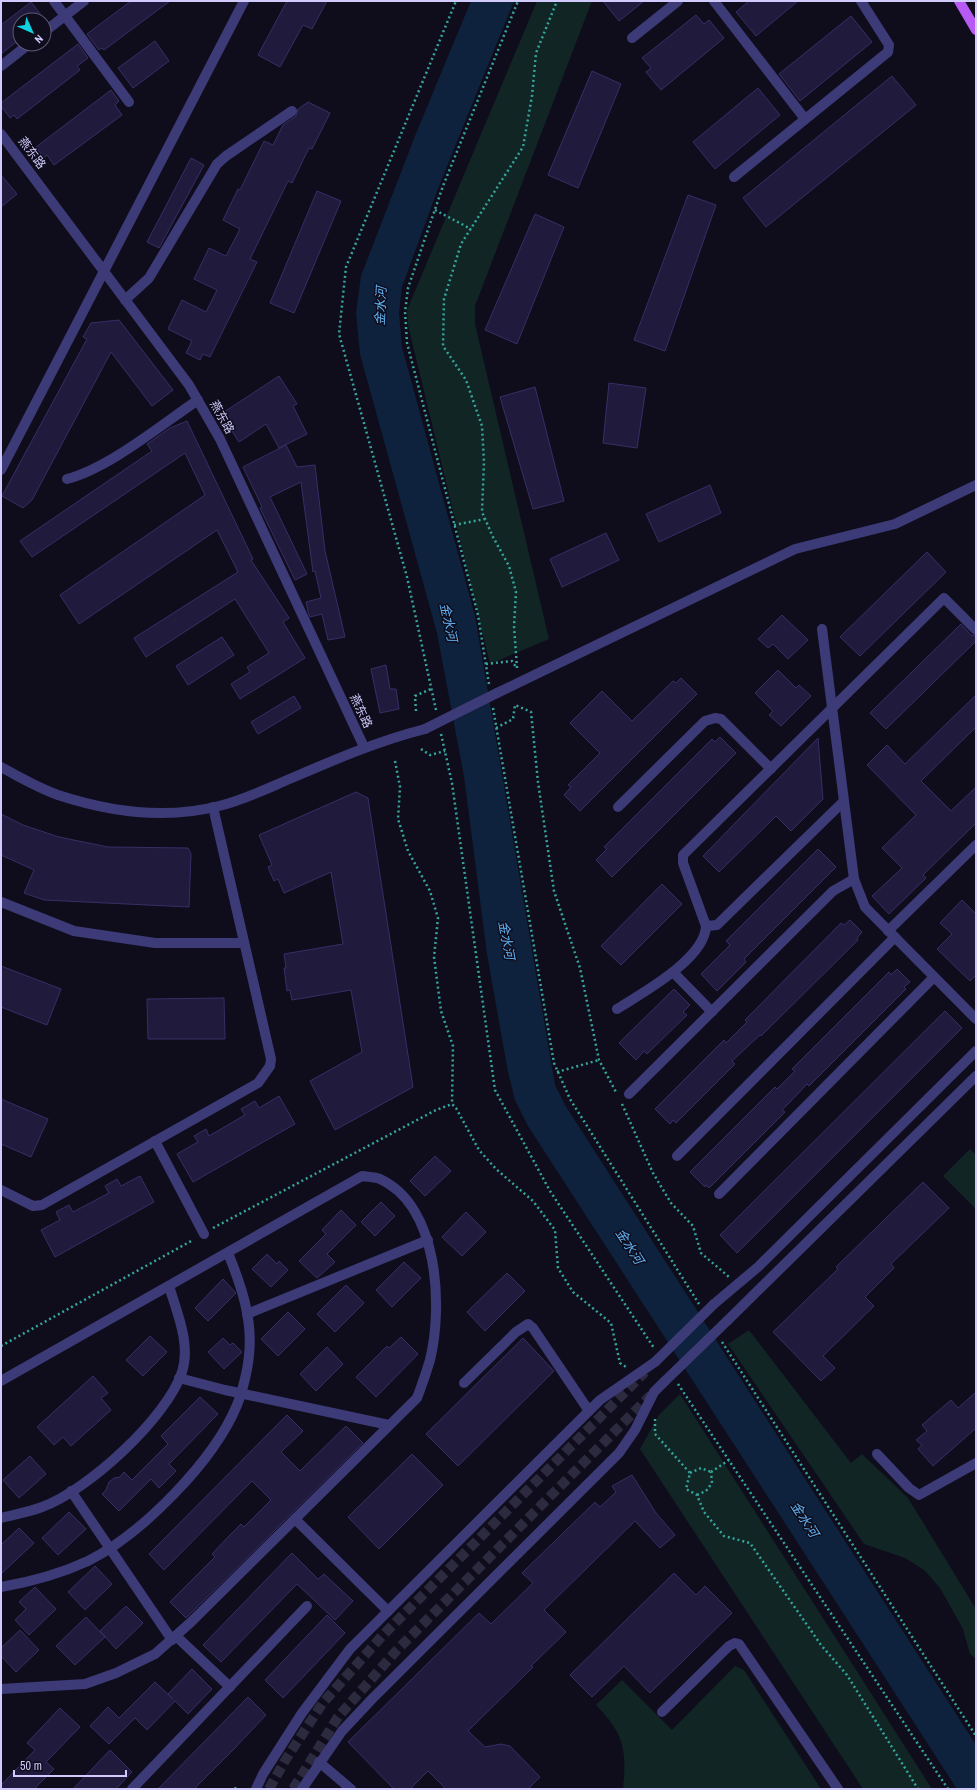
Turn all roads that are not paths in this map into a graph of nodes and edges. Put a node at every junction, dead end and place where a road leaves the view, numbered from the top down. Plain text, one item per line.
1 (54, 1) edge
2 (84, 1) edge
3 (244, 1) edge
4 (678, 1) edge
5 (714, 1) edge
6 (861, 1) edge
7 (959, 1) edge
8 (65, 16) junction
9 (52, 26) edge
10 (976, 30) edge
11 (632, 38) dead end
12 (19, 52) edge
13 (1, 66) edge
14 (129, 102) dead end
15 (292, 111) dead end
16 (805, 119) junction
17 (1, 134) edge
18 (734, 177) dead end
19 (104, 271) junction
20 (125, 300) junction
21 (198, 400) junction
22 (1, 470) edge
23 (67, 479) dead end
24 (976, 485) edge
25 (822, 629) dead end
26 (976, 630) edge
27 (832, 709) junction
28 (364, 747) junction
29 (1, 767) edge
30 (771, 770) junction
31 (844, 801) junction
32 (213, 807) junction
33 (618, 807) dead end
34 (976, 845) edge
35 (854, 879) junction
36 (1, 902) edge
37 (706, 926) junction
38 (892, 934) junction
39 (244, 943) junction
40 (673, 972) junction
41 (934, 977) junction
42 (617, 1009) dead end
43 (712, 1012) junction
44 (976, 1019) edge
45 (976, 1052) edge
46 (976, 1076) edge
47 (629, 1094) dead end
48 (155, 1141) junction
49 (677, 1156) dead end
50 (1, 1190) edge
51 (719, 1194) dead end
52 (204, 1234) road end
53 (428, 1240) junction
54 (228, 1253) junction
55 (169, 1286) junction
56 (247, 1314) junction
57 (179, 1378) junction
58 (1, 1382) edge
59 (464, 1383) dead end
60 (240, 1394) junction
61 (589, 1411) junction
62 (389, 1425) junction
63 (877, 1454) dead end
64 (976, 1463) edge
65 (71, 1491) junction
66 (1, 1518) edge
67 (295, 1519) junction
68 (109, 1547) junction
69 (1, 1587) edge
70 (307, 1606) dead end
71 (388, 1611) junction
72 (174, 1638) junction
73 (230, 1687) junction
74 (1, 1689) edge
75 (662, 1712) dead end
76 (319, 1762) junction
77 (132, 1789) edge
78 (256, 1789) edge
79 (302, 1789) edge
80 (351, 1789) edge
81 (838, 1789) edge

1 - 8 street
2 - 8 street
3 - 19 street
4 - 11 street
5 - 16 street
6 - 16 street
7 - 10 main road
8 - 9 street
8 - 14 street
12 - 13 street
15 - 20 street
16 - 18 street
17 - 19 street, 燕东路
19 - 20 street, 燕东路
19 - 22 street
20 - 21 street, 燕东路
21 - 23 street
21 - 28 street, 燕东路
24 - 28 street, bridge
25 - 27 street
26 - 27 street
27 - 30 street
27 - 31 street
28 - 32 street
29 - 32 street
30 - 33 street
30 - 37 street
31 - 35 street
31 - 37 street
32 - 39 street
34 - 38 street
35 - 38 street
35 - 43 street
36 - 39 street
37 - 40 street
38 - 41 street
38 - 49 street
39 - 48 street
40 - 42 street
40 - 43 street
41 - 44 street
41 - 51 street
43 - 47 street
45 - 61 street, bridge
46 - 76 street, bridge
48 - 50 street
48 - 52 street
53 - 54 street
53 - 56 street
53 - 62 street
54 - 55 street
54 - 56 street
55 - 57 street
55 - 58 street
56 - 60 street
57 - 60 street
57 - 65 street
59 - 61 street
60 - 62 street
60 - 68 street
61 - 71 street
62 - 67 street
63 - 64 street
65 - 66 street
65 - 68 street
67 - 71 street
67 - 72 street
68 - 69 street
68 - 72 street
70 - 73 street
71 - 78 street
72 - 73 street
72 - 74 street
73 - 77 street
75 - 81 street
76 - 79 street
76 - 80 street

